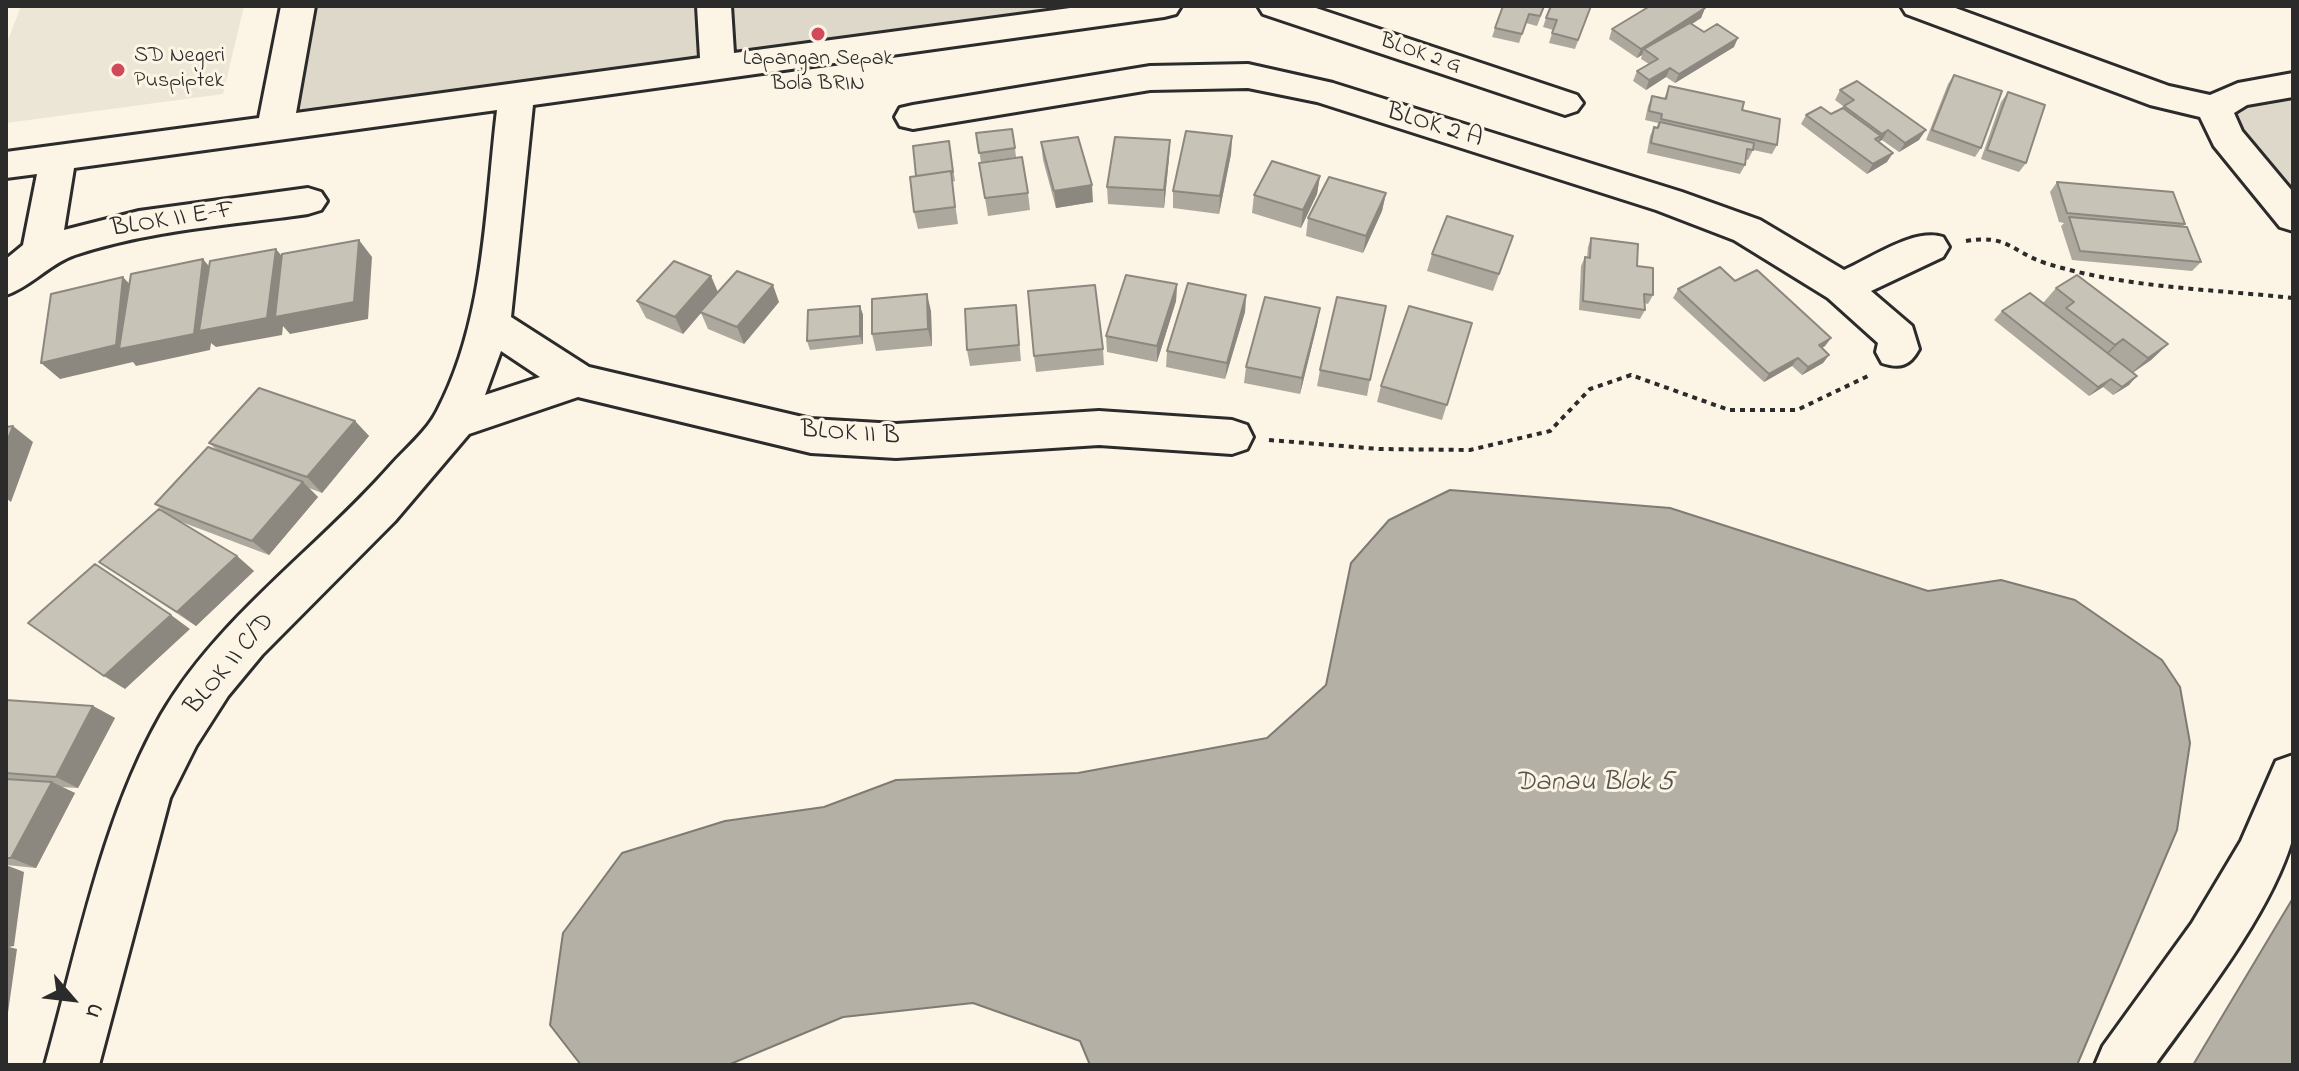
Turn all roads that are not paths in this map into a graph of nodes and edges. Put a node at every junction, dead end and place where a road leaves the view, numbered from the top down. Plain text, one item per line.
1 (298, 6) edge
2 (714, 6) edge
3 (1164, 6) edge
4 (1275, 6) edge
5 (1918, 6) edge
6 (718, 65) junction
7 (1476, 74) junction
8 (2293, 85) edge
9 (516, 97) junction
10 (1565, 103) dead end
11 (2214, 108) junction
12 (913, 117) dead end
13 (275, 128) junction
14 (1449, 131) junction
15 (58, 156) junction
16 (6, 165) edge
17 (308, 201) dead end
18 (2293, 217) edge
19 (1930, 247) road end
20 (41, 252) junction
21 (6, 280) edge
22 (1842, 288) junction
23 (491, 324) junction
24 (1896, 352) road end
25 (578, 381) junction
26 (454, 422) junction
27 (1232, 437) road end
28 (2293, 778) edge
29 (72, 1065) edge
30 (2122, 1065) edge

1 - 13 street
2 - 6 street
3 - 6 street
4 - 7 street, BLOK 2 G
5 - 11 street
6 - 9 street
7 - 10 street, BLOK 2 G
7 - 14 street
8 - 11 street
9 - 13 street
9 - 23 street, BLOK II C/D
11 - 18 street
12 - 14 street, BLOK 2 A
13 - 15 street
14 - 22 street, BLOK 2 A
15 - 16 street
15 - 20 street
17 - 20 street, BLOK II E-F
19 - 22 street
20 - 21 street, BLOK II E-F
22 - 24 street, BLOK 2 A
23 - 25 street, BLOK II B
23 - 26 street, BLOK II C/D
25 - 26 street
25 - 27 street, BLOK II B
26 - 29 street, BLOK II C/D
28 - 30 street

